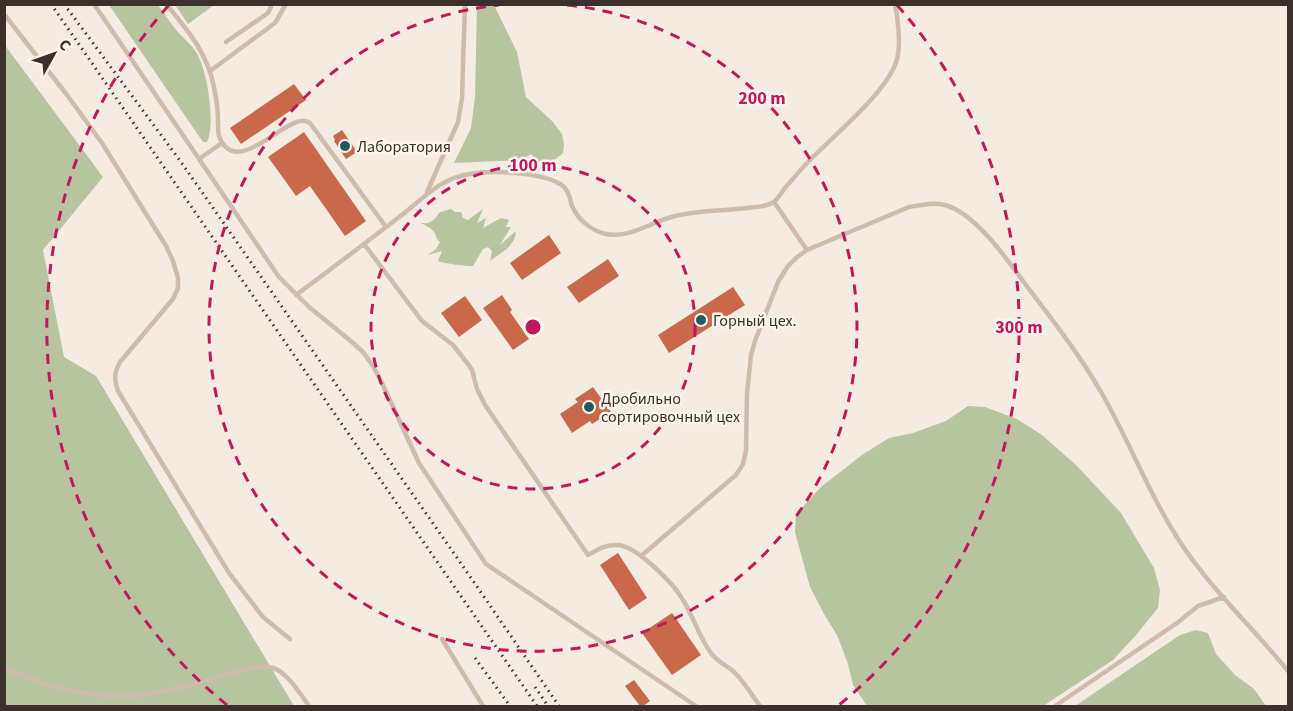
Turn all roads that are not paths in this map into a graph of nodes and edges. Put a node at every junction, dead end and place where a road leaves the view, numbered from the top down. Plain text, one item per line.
1 (94, 4) edge
2 (166, 4) edge
3 (270, 4) edge
4 (286, 4) edge
5 (465, 4) edge
6 (895, 4) edge
7 (4, 14) edge
8 (226, 42) dead end
9 (210, 70) junction
10 (222, 143) junction
11 (199, 159) junction
12 (426, 194) junction
13 (774, 202) junction
14 (386, 227) junction
15 (364, 244) junction
16 (807, 250) junction
17 (296, 295) junction
18 (640, 556) junction
19 (1224, 597) junction
20 (290, 639) dead end
21 (442, 639) dead end
22 (4, 668) edge
23 (1288, 671) edge
24 (309, 706) edge
25 (483, 706) edge
26 (696, 706) edge
27 (760, 706) edge
28 (1055, 706) edge

1 - 11 lane
2 - 9 lane
3 - 8 lane
4 - 9 lane
5 - 12 lane
6 - 13 lane
7 - 20 lane
9 - 10 lane
10 - 11 lane
10 - 14 lane
11 - 17 lane
12 - 13 lane
12 - 14 lane
13 - 16 lane
14 - 15 lane
15 - 17 lane
15 - 18 lane
16 - 18 lane
16 - 19 lane
17 - 26 lane
18 - 27 lane
19 - 23 lane
19 - 28 lane
21 - 25 lane
22 - 24 lane

